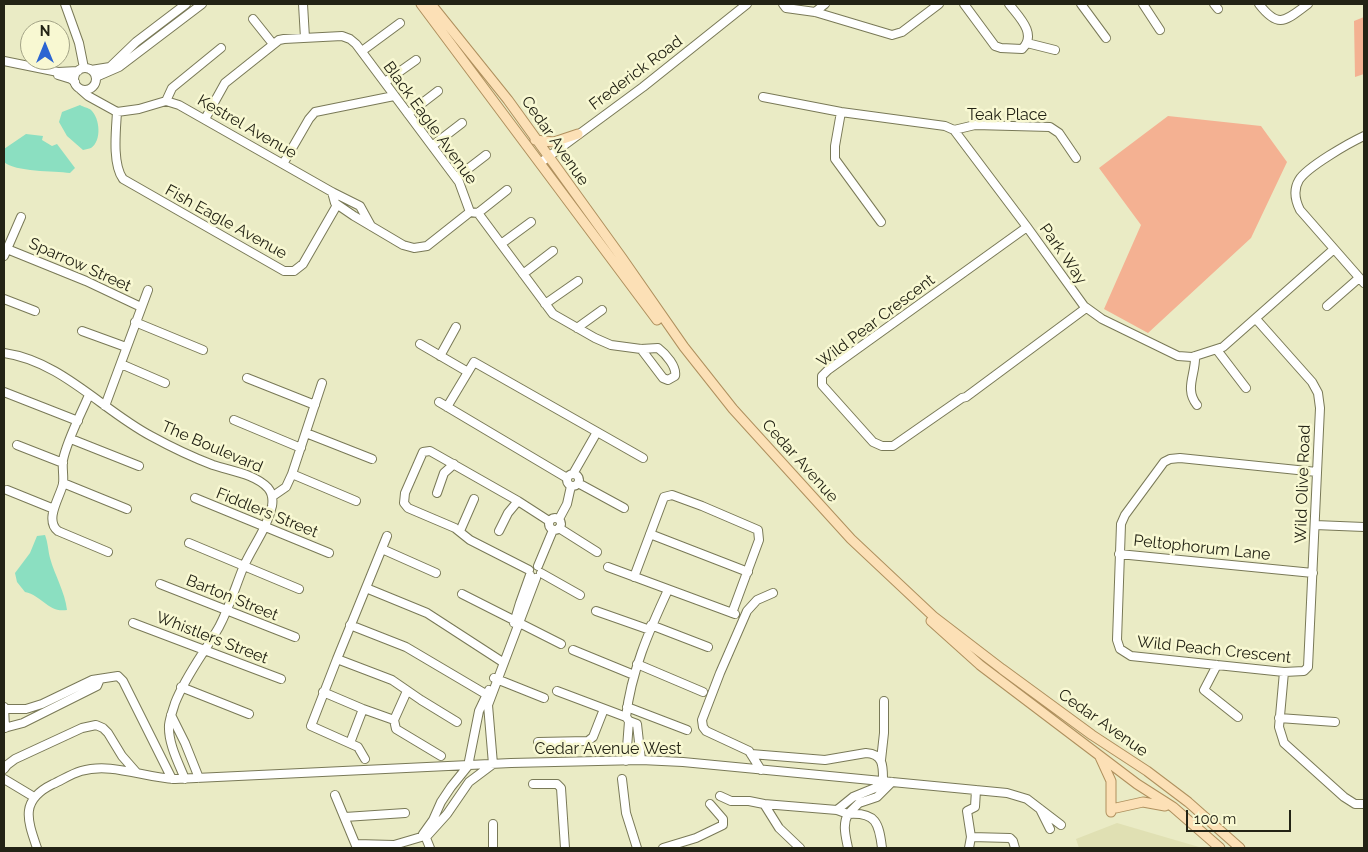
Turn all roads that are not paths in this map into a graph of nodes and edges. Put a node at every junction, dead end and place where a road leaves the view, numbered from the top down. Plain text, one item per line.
1 (65, 4) edge
2 (186, 4) edge
3 (202, 4) edge
4 (303, 4) edge
5 (421, 4) edge
6 (431, 4) edge
7 (747, 4) edge
8 (782, 4) edge
9 (824, 4) edge
10 (939, 4) edge
11 (964, 4) edge
12 (1009, 4) edge
13 (1081, 4) edge
14 (1143, 4) edge
15 (1259, 4) edge
16 (1308, 4) edge
17 (815, 12) junction
18 (165, 19) junction
19 (253, 19) dead end
20 (400, 23) dead end
21 (171, 27) junction
22 (1160, 30) dead end
23 (305, 38) junction
24 (1106, 38) dead end
25 (1027, 43) junction
26 (273, 44) junction
27 (221, 48) dead end
28 (1055, 50) dead end
29 (362, 52) junction
30 (416, 60) dead end
31 (4, 63) edge
32 (87, 72) junction
33 (75, 82) junction
34 (385, 82) junction
35 (91, 88) junction
36 (80, 89) junction
37 (438, 91) dead end
38 (394, 96) junction
39 (763, 97) dead end
40 (95, 99) junction
41 (166, 101) junction
42 (117, 112) junction
43 (841, 112) junction
44 (408, 114) junction
45 (205, 119) junction
46 (462, 123) dead end
47 (954, 130) junction
48 (578, 134) junction
49 (1364, 136) edge
50 (535, 140) junction
51 (432, 146) junction
52 (486, 155) dead end
53 (1076, 158) dead end
54 (544, 160) junction
55 (283, 164) junction
56 (456, 178) junction
57 (507, 190) dead end
58 (332, 192) junction
59 (338, 205) junction
60 (474, 212) junction
61 (22, 217) dead end
62 (530, 222) dead end
63 (881, 222) dead end
64 (371, 226) junction
65 (1027, 227) junction
66 (4, 233) edge
67 (13, 237) junction
68 (501, 244) junction
69 (1334, 249) junction
70 (553, 251) dead end
71 (6, 252) edge
72 (523, 274) junction
73 (1362, 280) edge
74 (578, 281) dead end
75 (148, 290) dead end
76 (4, 299) edge
77 (545, 304) junction
78 (1327, 306) dead end
79 (141, 307) junction
80 (1086, 308) junction
81 (602, 310) dead end
82 (35, 311) dead end
83 (1256, 319) junction
84 (135, 322) junction
85 (456, 327) dead end
86 (577, 328) junction
87 (82, 331) dead end
88 (420, 344) dead end
89 (126, 347) junction
90 (641, 349) junction
91 (203, 350) dead end
92 (1217, 350) junction
93 (4, 353) edge
94 (440, 356) junction
95 (1195, 356) junction
96 (121, 364) junction
97 (468, 372) junction
98 (247, 378) dead end
99 (166, 383) dead end
100 (322, 383) dead end
101 (1246, 388) dead end
102 (4, 392) edge
103 (89, 395) junction
104 (439, 402) dead end
105 (315, 405) junction
106 (1197, 405) dead end
107 (105, 406) junction
108 (447, 407) junction
109 (234, 420) dead end
110 (78, 421) junction
111 (597, 432) junction
112 (306, 433) junction
113 (71, 439) junction
114 (17, 445) dead end
115 (301, 448) junction
116 (643, 458) dead end
117 (372, 459) dead end
118 (63, 463) junction
119 (454, 464) junction
120 (139, 466) dead end
121 (1317, 472) junction
122 (292, 474) junction
123 (570, 476) junction
124 (63, 483) junction
125 (575, 485) junction
126 (7, 490) dead end
127 (437, 493) dead end
128 (273, 496) junction
129 (196, 498) dead end
130 (474, 499) dead end
131 (356, 501) dead end
132 (518, 501) junction
133 (624, 508) dead end
134 (54, 509) junction
135 (127, 509) dead end
136 (554, 519) junction
137 (1315, 525) junction
138 (265, 526) junction
139 (1364, 526) edge
140 (556, 529) junction
141 (460, 531) junction
142 (499, 531) dead end
143 (650, 534) junction
144 (387, 536) dead end
145 (190, 543) dead end
146 (382, 548) junction
147 (108, 552) dead end
148 (597, 552) dead end
149 (329, 553) dead end
150 (1119, 554) junction
151 (244, 565) junction
152 (608, 567) dead end
153 (535, 572) junction
154 (748, 572) junction
155 (436, 573) dead end
156 (1313, 573) junction
157 (634, 577) junction
158 (160, 584) dead end
159 (366, 588) junction
160 (298, 589) dead end
161 (668, 590) junction
162 (773, 593) dead end
163 (462, 594) dead end
164 (580, 595) dead end
165 (596, 611) dead end
166 (227, 612) junction
167 (517, 622) junction
168 (133, 623) dead end
169 (350, 626) junction
170 (650, 628) junction
171 (295, 637) dead end
172 (561, 644) dead end
173 (708, 647) dead end
174 (204, 650) junction
175 (573, 650) dead end
176 (337, 659) junction
177 (501, 661) junction
178 (637, 664) junction
179 (1217, 665) junction
180 (1304, 671) joint
181 (1284, 672) junction
182 (634, 675) junction
183 (280, 679) dead end
184 (496, 679) junction
185 (100, 680) junction
186 (181, 687) junction
187 (407, 691) junction
188 (557, 691) dead end
189 (323, 692) junction
190 (703, 692) dead end
191 (488, 696) junction
192 (544, 698) dead end
193 (884, 701) dead end
194 (627, 707) junction
195 (4, 708) edge
196 (26, 709) junction
197 (363, 709) junction
198 (604, 709) junction
199 (249, 714) dead end
200 (171, 715) junction
201 (1238, 717) dead end
202 (1279, 718) junction
203 (627, 719) junction
204 (29, 720) junction
205 (394, 720) junction
206 (456, 722) dead end
207 (1335, 722) dead end
208 (5, 728) edge
209 (687, 730) dead end
210 (350, 742) junction
211 (538, 742) dead end
212 (751, 754) junction
213 (1098, 754) junction
214 (441, 756) dead end
215 (365, 759) dead end
216 (641, 760) junction
217 (882, 760) junction
218 (626, 761) junction
219 (493, 764) junction
220 (468, 766) junction
221 (4, 769) edge
222 (761, 770) junction
223 (136, 772) junction
224 (199, 778) junction
225 (172, 779) junction
226 (185, 779) junction
227 (4, 780) edge
228 (622, 780) dead end
229 (456, 781) junction
230 (883, 781) junction
231 (892, 782) junction
232 (533, 784) dead end
233 (465, 787) junction
234 (976, 790) junction
235 (335, 795) dead end
236 (720, 796) dead end
237 (34, 797) junction
238 (710, 804) dead end
239 (764, 804) junction
240 (1364, 804) edge
241 (1173, 807) junction
242 (1039, 808) junction
243 (837, 810) junction
244 (405, 813) dead end
245 (437, 813) junction
246 (848, 814) junction
247 (345, 817) junction
248 (444, 818) junction
249 (493, 824) dead end
250 (1061, 825) dead end
251 (1050, 829) dead end
252 (423, 836) junction
253 (971, 837) junction
254 (356, 846) edge
255 (682, 846) edge
256 (38, 848) edge
257 (430, 848) edge
258 (494, 848) edge
259 (565, 848) edge
260 (637, 848) edge
261 (663, 848) edge
262 (800, 848) edge
263 (848, 848) edge
264 (882, 848) edge
265 (969, 848) edge
266 (1015, 848) edge
267 (1220, 848) edge
268 (1240, 848) edge

1 - 32 street
2 - 18 street
3 - 21 street
4 - 23 street
5 - 54 main road, Cedar Avenue
6 - 50 main road, Cedar Avenue
7 - 48 street, Frederick Road
8 - 17 street
9 - 17 street
10 - 17 street
11 - 25 street
12 - 25 street
13 - 24 street
14 - 22 street
15 - 16 street
18 - 21 street
18 - 32 street
19 - 26 street
20 - 29 street
21 - 32 street
23 - 26 street, Black Eagle Avenue
23 - 29 street, Black Eagle Avenue
25 - 28 street
26 - 45 street, Black Eagle Avenue
27 - 41 street
29 - 34 street, Black Eagle Avenue
30 - 34 street
31 - 32 street
31 - 33 street
32 - 33 street
32 - 35 street
33 - 36 street
34 - 38 street, Black Eagle Avenue
35 - 36 street
35 - 40 street
36 - 40 street
37 - 44 street
38 - 44 street, Black Eagle Avenue
38 - 55 street
39 - 43 street
40 - 42 street
41 - 42 street
41 - 45 street, Kestrel Avenue
42 - 59 street, Fish Eagle Avenue
43 - 47 street
43 - 63 street
44 - 51 street, Black Eagle Avenue
45 - 55 street, Kestrel Avenue
46 - 51 street
47 - 53 street, Teak Place
47 - 65 street, Park Way
48 - 50 main road
48 - 54 street, Frederick Road
49 - 69 street
50 - 54 main road, Cedar Avenue
51 - 56 street, Black Eagle Avenue
52 - 56 street
54 - 213 main road, Cedar Avenue
54 - 268 main road, Cedar Avenue
55 - 58 street, Kestrel Avenue
56 - 60 street, Black Eagle Avenue
57 - 60 street, Kestrel Avenue
58 - 59 street
58 - 64 street, Kestrel Avenue
59 - 64 street, Kestrel Avenue
60 - 64 street, Kestrel Avenue
60 - 68 street, Black Eagle Avenue
61 - 67 street
62 - 68 street
65 - 80 street, Park Way
65 - 80 street, Wild Pear Crescent
66 - 67 street
67 - 71 street
68 - 72 street, Black Eagle Avenue
69 - 73 street
69 - 83 street, Park Way
70 - 72 street
71 - 79 street, Sparrow Street
72 - 77 street, Black Eagle Avenue
73 - 78 street
74 - 77 street
75 - 79 street
76 - 82 street
77 - 86 street, Black Eagle Avenue
79 - 84 street
80 - 95 street, Park Way
81 - 86 street
83 - 92 street, Park Way
83 - 121 street, Wild Olive Road
84 - 89 street
84 - 91 street
85 - 94 street
86 - 90 street, Black Eagle Avenue
87 - 89 street
88 - 94 street
89 - 96 street
90 - 90 street, Black Eagle Avenue
92 - 95 street, Park Way
92 - 101 street
93 - 103 street, The Boulevard
94 - 97 street
95 - 106 street
96 - 99 street
96 - 107 street
97 - 108 street
97 - 111 street
98 - 105 street
100 - 105 street
102 - 110 street
103 - 107 street, The Boulevard
103 - 110 street
104 - 108 street
105 - 112 street
107 - 128 street, The Boulevard
108 - 123 street
109 - 115 street
110 - 113 street
111 - 116 street
111 - 123 street
112 - 115 street
112 - 117 street
113 - 118 street
113 - 120 street
114 - 118 street
115 - 122 street
118 - 124 street
119 - 127 street
119 - 132 street
119 - 141 street
121 - 137 street, Wild Olive Road
121 - 150 street, Wild Peach Crescent
122 - 128 street
122 - 131 street
123 - 125 street
124 - 134 street
124 - 135 street
125 - 133 street
125 - 136 street
126 - 134 street
128 - 138 street, The Boulevard
129 - 138 street, Fiddlers Street
130 - 141 street
132 - 136 street
132 - 142 street
134 - 147 street
136 - 140 street
137 - 139 street
137 - 156 street, Wild Olive Road
138 - 149 street, Fiddlers Street
138 - 151 street, The Boulevard
140 - 148 street
140 - 153 street
141 - 153 street
143 - 154 street
143 - 154 street
143 - 157 street
144 - 146 street
145 - 151 street
146 - 155 street
146 - 159 street
150 - 156 street, Peltophorum Lane
150 - 179 street, Wild Peach Crescent
151 - 160 street
151 - 166 street, The Boulevard
152 - 157 street
153 - 164 street
153 - 167 street
154 - 161 street
156 - 180 street, Wild Olive Road
157 - 161 street
158 - 166 street, Barton Street
159 - 169 street
159 - 177 street
161 - 170 street
162 - 212 street
163 - 167 street
165 - 170 street
166 - 171 street, Barton Street
166 - 174 street, The Boulevard
167 - 172 street
167 - 177 street
167 - 184 street
168 - 174 street, Whistlers Street
169 - 176 street
169 - 191 street
170 - 173 street
170 - 178 street
174 - 183 street, Whistlers Street
174 - 186 street, The Boulevard
175 - 182 street
176 - 187 street
176 - 189 street
177 - 184 street
178 - 182 street
178 - 190 street
179 - 181 street, Wild Peach Crescent
179 - 201 street
180 - 181 street, Wild Peach Crescent
181 - 202 street
182 - 194 street
184 - 191 street
184 - 192 street
185 - 196 street
185 - 204 street
185 - 225 street
186 - 199 street
186 - 200 street, The Boulevard
187 - 205 street
187 - 206 street
188 - 198 street
189 - 197 street
189 - 210 street
191 - 219 street
191 - 220 street
193 - 217 street
194 - 203 street
194 - 209 street
195 - 196 street
195 - 208 street
196 - 204 street
197 - 205 street
197 - 210 street
198 - 203 street
198 - 211 street
200 - 224 street
200 - 226 street, The Boulevard
202 - 207 street
202 - 240 street
203 - 216 street
203 - 218 street
204 - 208 street
205 - 214 street
210 - 215 street
212 - 217 street
212 - 222 street
213 - 241 main road, Cedar Avenue
213 - 241 main road
216 - 218 street, Cedar Avenue West
216 - 222 street, Cedar Avenue West
217 - 230 street
218 - 219 street, Cedar Avenue West
219 - 220 street, Cedar Avenue West
219 - 233 street
220 - 224 street, Cedar Avenue West
220 - 229 street
221 - 223 street
222 - 230 street, Cedar Avenue West
223 - 225 street, Cedar Avenue West
223 - 237 street
224 - 226 street, Cedar Avenue West
225 - 226 street, Cedar Avenue West
227 - 237 street
228 - 260 street
229 - 233 street
229 - 245 street
230 - 231 street, Cedar Avenue West
230 - 243 street
231 - 234 street, Cedar Avenue West
231 - 246 street
232 - 259 street
233 - 248 street
234 - 242 street, Cedar Avenue West
234 - 253 street
235 - 247 street
236 - 239 street
237 - 256 street
238 - 255 street
239 - 243 street
239 - 262 street
241 - 267 main road, Cedar Avenue
242 - 250 street, Cedar Avenue West
242 - 251 street
243 - 246 street
244 - 247 street
245 - 248 street
245 - 252 street
246 - 263 street
246 - 264 street
247 - 254 street
248 - 252 street
249 - 258 street
252 - 254 street
252 - 257 street
253 - 265 street
253 - 266 street
255 - 261 street

